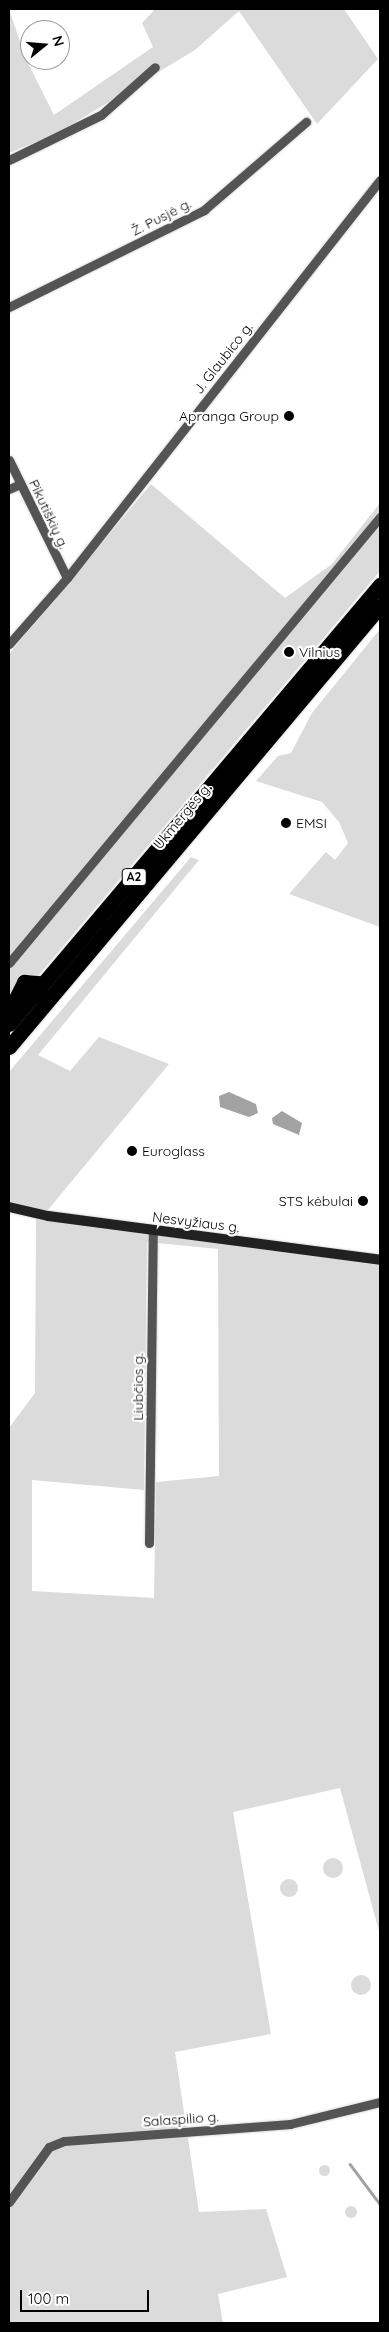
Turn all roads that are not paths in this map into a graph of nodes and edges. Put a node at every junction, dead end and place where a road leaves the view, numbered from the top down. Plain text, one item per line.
1 (155, 67) dead end
2 (306, 122) dead end
3 (9, 160) edge
4 (380, 180) edge
5 (9, 307) edge
6 (9, 460) edge
7 (20, 484) junction
8 (9, 489) edge
9 (380, 517) edge
10 (67, 578) junction
11 (380, 585) edge
12 (380, 606) edge
13 (9, 644) edge
14 (9, 963) edge
15 (40, 987) junction
16 (9, 1012) edge
17 (9, 1024) edge
18 (23, 1031) junction
19 (9, 1047) edge
20 (9, 1207) edge
21 (153, 1231) junction
22 (380, 1260) edge
23 (149, 1543) dead end
24 (380, 2102) edge
25 (9, 2202) edge

1 - 3 street
2 - 5 street, Ž. Pusjė g.
4 - 10 street, J. Glaubico g.
6 - 7 street, Pikutiškių g.
7 - 8 street
7 - 10 street, Pikutiškių g.
9 - 14 street
10 - 13 street, J. Glaubico g.
11 - 15 highway, Ukmergės g. / A2
12 - 18 highway, Ukmergės g. / A2
15 - 16 highway
15 - 17 highway, Ukmergės g. / A2
15 - 18 highway
18 - 19 highway, Ukmergės g. / A2
20 - 21 street, Nesvyžiaus g.
21 - 22 street, Nesvyžiaus g.
21 - 23 street, Liubčios g.
24 - 25 street, Salaspilio g.

